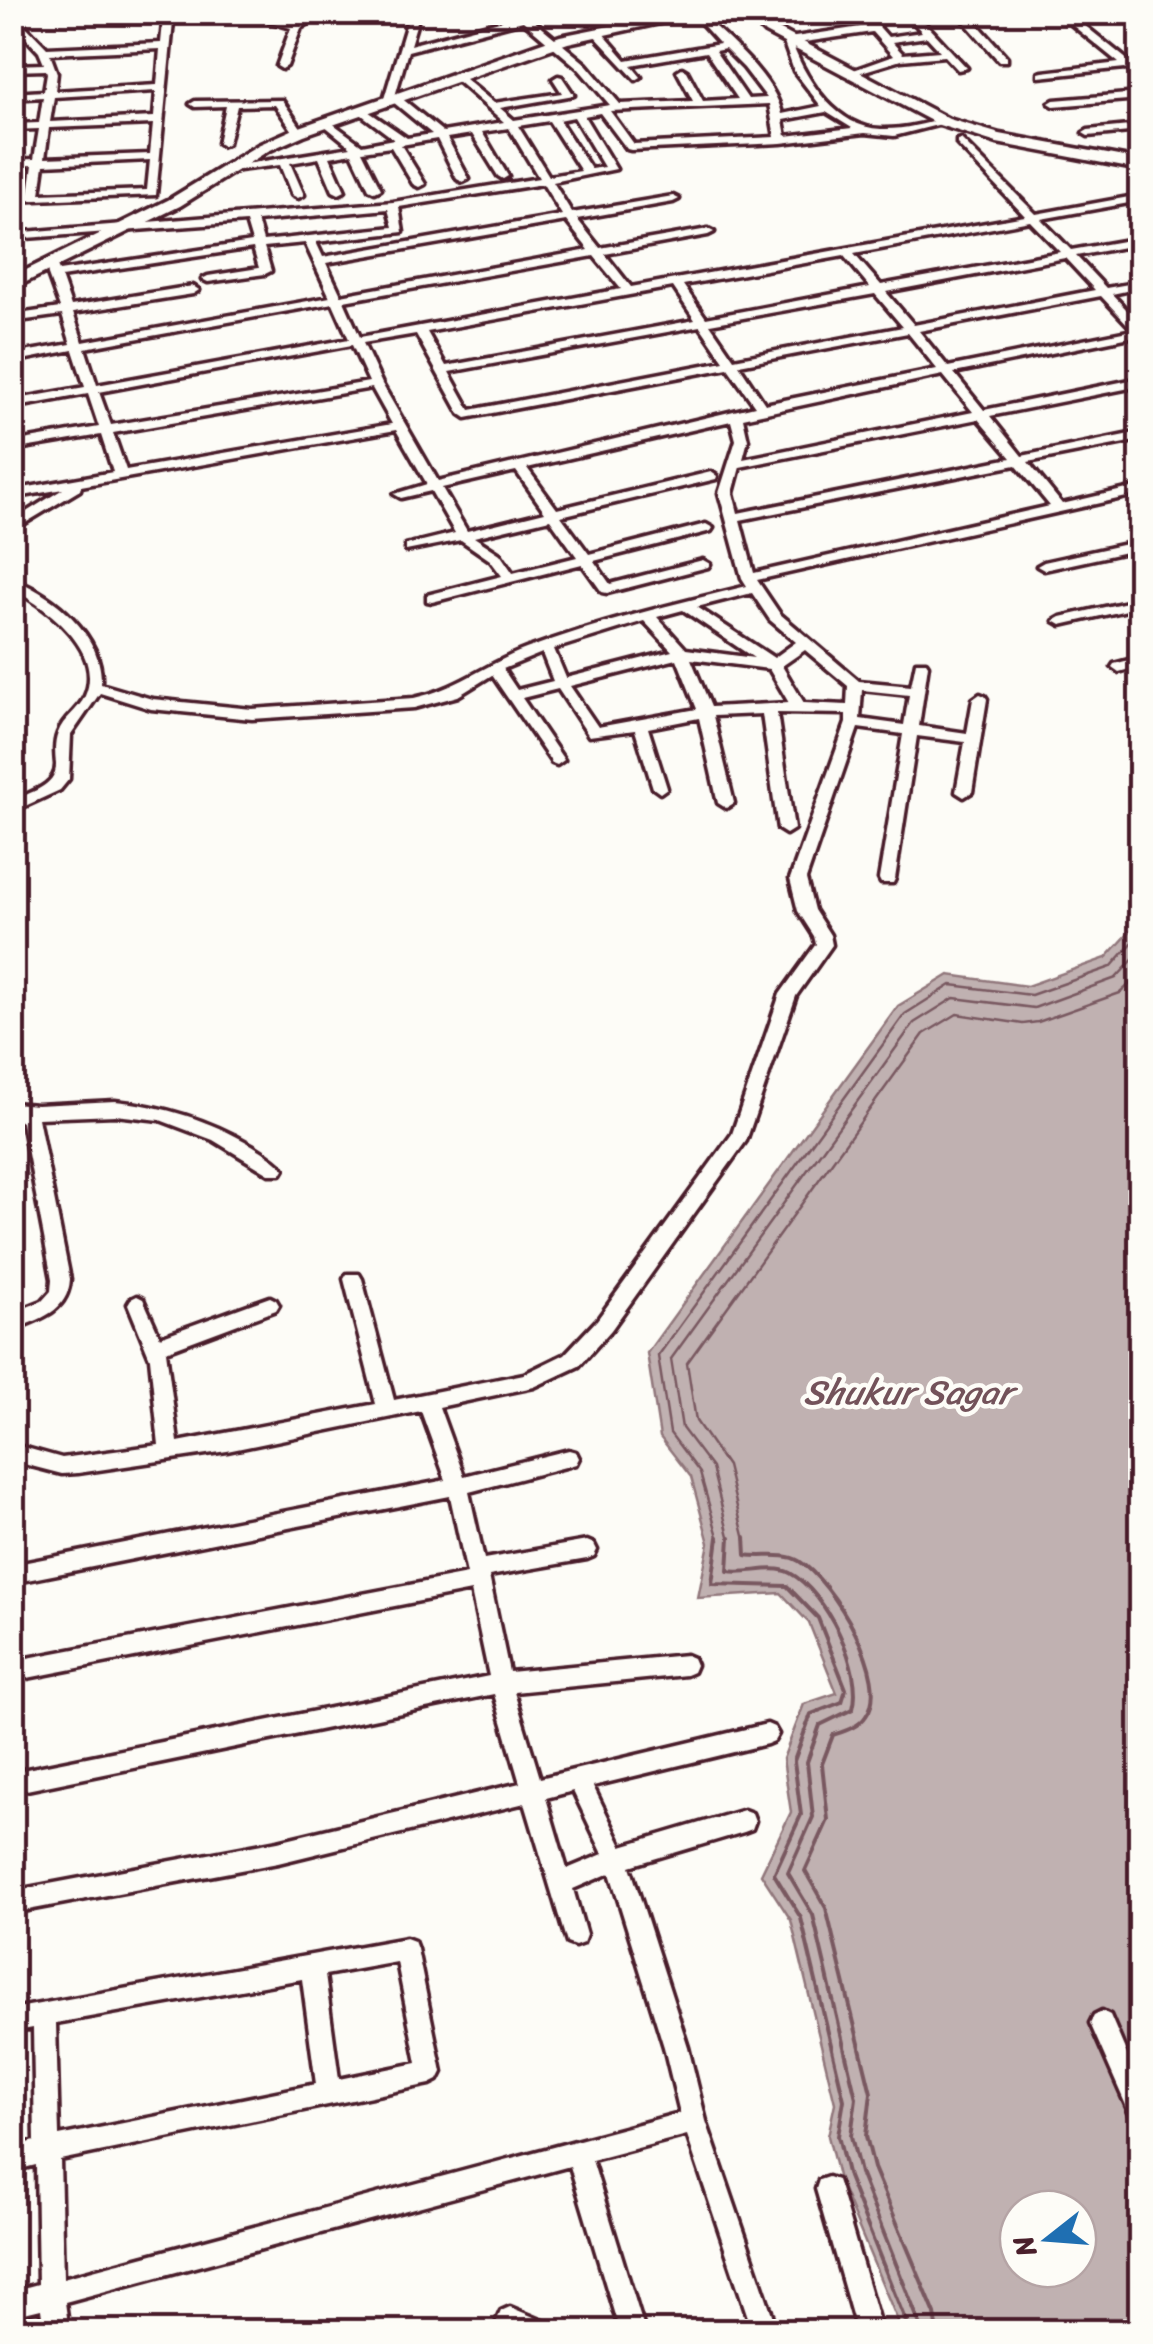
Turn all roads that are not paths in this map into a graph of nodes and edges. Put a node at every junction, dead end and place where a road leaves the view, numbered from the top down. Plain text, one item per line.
1 (64, 12) edge
2 (169, 12) edge
3 (242, 12) edge
4 (546, 12) edge
5 (751, 12) edge
6 (860, 12) edge
7 (961, 12) edge
8 (1061, 12) edge
9 (699, 13) edge
10 (414, 14) edge
11 (916, 14) edge
12 (12, 16) edge
13 (525, 18) junction
14 (296, 26) junction
15 (876, 28) junction
16 (597, 33) junction
17 (929, 34) junction
18 (12, 40) edge
19 (33, 40) junction
20 (795, 40) junction
21 (887, 40) junction
22 (555, 42) junction
23 (166, 46) junction
24 (726, 46) junction
25 (708, 49) junction
26 (402, 50) junction
27 (44, 52) junction
28 (948, 53) junction
29 (900, 57) junction
30 (1002, 59) dead end
31 (626, 63) junction
32 (1127, 64) junction
33 (282, 66) dead end
34 (49, 67) junction
35 (12, 68) edge
36 (962, 68) dead end
37 (682, 71) dead end
38 (852, 74) junction
39 (1043, 75) dead end
40 (1140, 75) edge
41 (459, 77) junction
42 (636, 77) dead end
43 (558, 80) dead end
44 (162, 88) junction
45 (281, 88) dead end
46 (49, 94) junction
47 (12, 96) edge
48 (1140, 96) edge
49 (1118, 98) junction
50 (392, 100) junction
51 (744, 101) junction
52 (774, 101) junction
53 (278, 102) junction
54 (699, 102) junction
55 (232, 103) junction
56 (195, 104) dead end
57 (1054, 104) dead end
58 (493, 106) junction
59 (617, 107) junction
60 (829, 108) junction
61 (603, 109) junction
62 (362, 110) junction
63 (577, 113) junction
64 (552, 116) junction
65 (777, 118) junction
66 (160, 120) junction
67 (944, 122) junction
68 (328, 123) junction
69 (511, 123) junction
70 (44, 126) junction
71 (12, 128) edge
72 (475, 128) junction
73 (1140, 128) edge
74 (865, 130) junction
75 (300, 132) junction
76 (440, 134) junction
77 (1088, 134) dead end
78 (986, 135) junction
79 (781, 140) junction
80 (399, 141) junction
81 (223, 143) dead end
82 (357, 148) junction
83 (323, 154) junction
84 (153, 157) junction
85 (284, 161) junction
86 (42, 162) junction
87 (12, 163) edge
88 (1140, 164) edge
89 (227, 170) junction
90 (588, 173) junction
91 (502, 176) dead end
92 (462, 179) dead end
93 (547, 181) junction
94 (419, 184) dead end
95 (375, 189) dead end
96 (339, 191) dead end
97 (152, 193) junction
98 (298, 195) dead end
99 (34, 197) junction
100 (12, 198) edge
101 (1140, 198) edge
102 (673, 199) dead end
103 (174, 203) junction
104 (393, 205) junction
105 (570, 217) junction
106 (251, 218) junction
107 (1036, 218) junction
108 (122, 229) junction
109 (708, 232) dead end
110 (12, 236) edge
111 (309, 239) junction
112 (1140, 241) edge
113 (257, 245) junction
114 (847, 252) junction
115 (598, 253) junction
116 (1070, 255) junction
117 (319, 260) junction
118 (52, 269) junction
119 (208, 279) dead end
120 (676, 283) junction
121 (12, 284) edge
122 (1140, 285) edge
123 (879, 288) junction
124 (194, 290) dead end
125 (629, 292) junction
126 (1105, 292) junction
127 (337, 300) junction
128 (67, 310) junction
129 (12, 319) edge
130 (703, 322) junction
131 (910, 329) junction
132 (420, 330) junction
133 (1140, 331) edge
134 (357, 341) junction
135 (80, 346) junction
136 (12, 358) edge
137 (729, 362) junction
138 (443, 370) junction
139 (943, 371) junction
140 (1140, 382) edge
141 (376, 384) junction
142 (95, 389) junction
143 (12, 404) edge
144 (762, 408) junction
145 (981, 414) junction
146 (736, 416) junction
147 (400, 426) junction
148 (108, 429) junction
149 (1140, 436) edge
150 (12, 446) edge
151 (1018, 458) junction
152 (736, 464) junction
153 (519, 466) junction
154 (120, 473) junction
155 (711, 476) dead end
156 (82, 481) junction
157 (434, 486) junction
158 (1140, 490) edge
159 (12, 494) edge
160 (401, 494) dead end
161 (1058, 507) junction
162 (550, 513) junction
163 (731, 518) junction
164 (12, 527) edge
165 (706, 528) dead end
166 (464, 535) junction
167 (1140, 544) edge
168 (411, 548) dead end
169 (583, 560) junction
170 (702, 564) dead end
171 (1044, 566) dead end
172 (510, 578) junction
173 (12, 583) edge
174 (752, 583) junction
175 (432, 598) dead end
176 (1140, 602) edge
177 (685, 604) junction
178 (648, 616) junction
179 (1061, 621) dead end
180 (806, 643) junction
181 (547, 649) junction
182 (682, 653) junction
183 (1140, 662) edge
184 (774, 665) junction
185 (921, 665) dead end
186 (494, 667) junction
187 (1119, 667) dead end
188 (560, 681) junction
189 (855, 685) junction
190 (95, 688) junction
191 (916, 691) junction
192 (516, 695) junction
193 (980, 699) dead end
194 (799, 707) junction
195 (770, 709) junction
196 (706, 712) junction
197 (854, 717) junction
198 (640, 724) junction
199 (913, 730) junction
200 (972, 738) junction
201 (557, 760) dead end
202 (660, 788) dead end
203 (964, 792) dead end
204 (726, 803) dead end
205 (12, 807) edge
206 (786, 829) dead end
207 (887, 880) dead end
208 (18, 1110) edge
209 (275, 1168) dead end
210 (353, 1279) dead end
211 (137, 1304) dead end
212 (270, 1305) dead end
213 (12, 1322) edge
214 (155, 1348) junction
215 (428, 1404) junction
216 (387, 1409) junction
217 (12, 1452) edge
218 (170, 1452) junction
219 (569, 1458) dead end
220 (458, 1486) junction
221 (587, 1550) dead end
222 (12, 1574) edge
223 (480, 1574) junction
224 (686, 1665) dead end
225 (12, 1671) edge
226 (501, 1683) junction
227 (767, 1734) dead end
228 (580, 1782) junction
229 (12, 1783) edge
230 (532, 1792) junction
231 (744, 1821) dead end
232 (617, 1859) junction
233 (560, 1883) junction
234 (12, 1902) edge
235 (575, 1935) dead end
236 (312, 1966) junction
237 (44, 2014) junction
238 (12, 2021) edge
239 (1102, 2023) dead end
240 (329, 2094) junction
241 (1140, 2111) edge
242 (694, 2121) junction
243 (49, 2150) junction
244 (578, 2155) junction
245 (12, 2159) edge
246 (828, 2189) dead end
247 (51, 2293) junction
248 (12, 2304) edge
249 (57, 2332) edge
250 (512, 2332) edge
251 (539, 2332) edge
252 (634, 2332) edge
253 (766, 2332) edge
254 (870, 2332) edge

1 - 12 street
2 - 23 street
3 - 14 street
4 - 13 street
5 - 20 street
6 - 15 street
7 - 30 street
8 - 32 street
9 - 16 street
9 - 24 street
10 - 14 street
10 - 26 street
11 - 17 street
12 - 19 street
13 - 22 street
13 - 26 street
14 - 33 street
15 - 20 street
15 - 21 street
16 - 22 street
16 - 31 street
17 - 21 street
17 - 28 street
18 - 19 street
19 - 27 street
20 - 38 street
20 - 60 street
21 - 29 street
22 - 41 street
22 - 59 street
23 - 27 street
23 - 44 street
24 - 25 street
24 - 52 street
25 - 31 street
25 - 51 street
26 - 50 street
27 - 34 street
28 - 29 street
28 - 36 street
29 - 38 street
31 - 42 street
32 - 39 street
32 - 40 street
32 - 49 street
34 - 35 street
34 - 46 street
37 - 54 street
38 - 67 street
41 - 50 street
41 - 58 street
43 - 58 street
44 - 46 street
44 - 66 street
45 - 53 street
46 - 47 street
46 - 70 street
48 - 49 street
49 - 57 street
50 - 62 street
50 - 76 street
51 - 52 street
51 - 54 street
52 - 65 street
53 - 55 street
53 - 75 street
54 - 59 street
55 - 56 street
55 - 81 street
58 - 69 street
59 - 61 street
60 - 65 street
60 - 74 street
61 - 63 street
61 - 79 street
62 - 68 street
62 - 80 street
63 - 64 street
63 - 90 street
64 - 69 street
64 - 90 street
65 - 79 street
66 - 70 street
66 - 84 street
67 - 74 street
67 - 78 street
68 - 75 street
68 - 82 street
69 - 72 street
69 - 93 street
70 - 71 street
70 - 86 street
72 - 76 street
72 - 91 street
73 - 77 street
74 - 79 street
75 - 89 street
76 - 80 street
76 - 92 street
78 - 88 street
78 - 107 street
80 - 82 street
80 - 94 street
82 - 83 street
82 - 95 street
83 - 85 street
83 - 96 street
84 - 86 street
84 - 97 street
85 - 89 street
85 - 98 street
86 - 87 street
86 - 99 street
89 - 103 street
90 - 93 street
93 - 104 street
93 - 105 street
97 - 99 street
97 - 103 street
99 - 100 street
101 - 107 street
102 - 105 street
103 - 108 street
104 - 106 street
104 - 111 street
105 - 115 street
105 - 117 street
106 - 108 street
106 - 113 street
107 - 114 street
107 - 116 street
108 - 110 street
108 - 118 street
109 - 115 street
111 - 113 street
111 - 117 street
112 - 116 street
113 - 118 street
113 - 119 street
114 - 120 street
114 - 123 street
115 - 125 street
115 - 127 street
116 - 123 street
116 - 126 street
117 - 127 street
118 - 121 street
118 - 128 street
120 - 125 street
120 - 130 street
122 - 126 street
123 - 130 street
123 - 131 street
124 - 128 street
125 - 132 street
126 - 131 street
126 - 133 street
127 - 134 street
127 - 135 street
128 - 129 street
128 - 135 street
130 - 137 street
130 - 138 street
131 - 137 street
131 - 139 street
132 - 134 street
132 - 138 street
133 - 139 street
134 - 141 street
134 - 142 street
135 - 136 street
135 - 142 street
137 - 138 street
137 - 144 street
139 - 144 street
139 - 145 street
140 - 145 street
141 - 147 street
141 - 148 street
142 - 143 street
142 - 148 street
144 - 146 street
145 - 151 street
145 - 152 street
146 - 152 street
146 - 153 street
147 - 154 street
147 - 157 street
148 - 150 street
148 - 154 street
149 - 151 street
151 - 161 street
151 - 163 street
152 - 163 street
153 - 157 street
153 - 162 street
154 - 156 street
155 - 162 street
156 - 159 street
156 - 164 street
157 - 160 street
157 - 166 street
158 - 161 street
161 - 174 street
162 - 166 street
162 - 169 street
163 - 174 street
165 - 169 street
166 - 168 street
166 - 172 street
167 - 171 street
169 - 170 street
169 - 172 street
172 - 175 street
173 - 190 street
174 - 177 street
174 - 180 street
176 - 179 street
177 - 178 street
177 - 184 street
178 - 181 street
178 - 182 street
180 - 184 street
180 - 189 street
181 - 186 street
181 - 188 street
182 - 184 street
182 - 188 street
182 - 196 street
183 - 187 street
184 - 194 street
185 - 191 street
186 - 190 street
186 - 192 street
188 - 192 street
188 - 198 street
189 - 191 street
189 - 197 street
190 - 205 street
191 - 199 street
192 - 201 street
193 - 200 street
194 - 195 street
194 - 197 street
195 - 196 street
195 - 206 street
196 - 198 street
196 - 204 street
197 - 199 street
197 - 215 street
198 - 202 street
199 - 200 street
199 - 207 street
200 - 203 street
208 - 209 street
208 - 213 street
210 - 216 street
211 - 214 street
212 - 214 street
214 - 218 street
215 - 216 street
215 - 220 street
216 - 218 street
217 - 218 street
219 - 220 street
220 - 222 street
220 - 223 street
221 - 223 street
223 - 225 street
223 - 226 street
224 - 226 street
226 - 229 street
226 - 230 street
227 - 228 street
228 - 230 street
228 - 232 street
230 - 233 street
230 - 234 street
231 - 232 street
232 - 233 street
232 - 242 street
233 - 235 street
236 - 237 street
236 - 240 street
236 - 240 street
237 - 238 street
237 - 243 street
239 - 241 street
240 - 243 street
242 - 244 street
242 - 253 street
243 - 245 street
243 - 247 street
244 - 247 street
244 - 252 street
246 - 254 street
247 - 248 street
247 - 249 street
250 - 251 street

